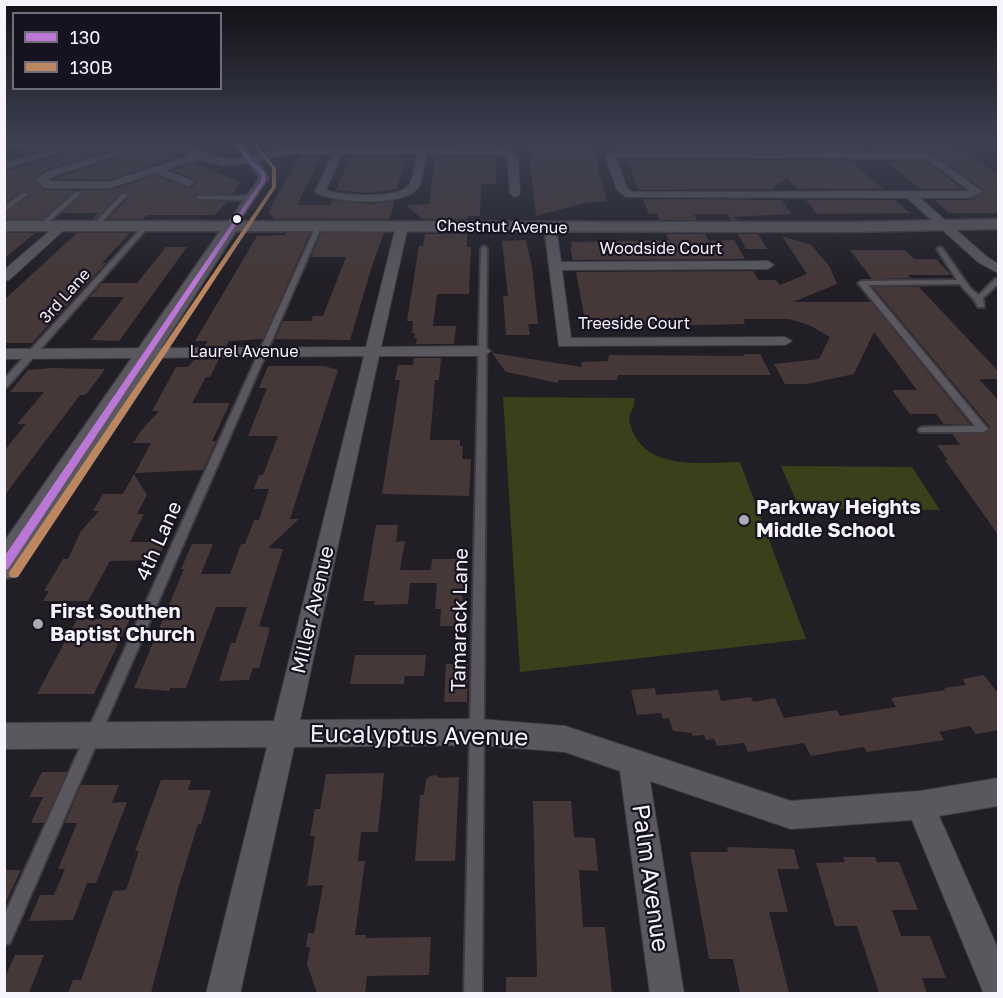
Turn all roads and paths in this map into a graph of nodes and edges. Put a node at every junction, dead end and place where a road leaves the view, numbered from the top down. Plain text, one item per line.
1 (258, 189) edge
2 (321, 189) edge
3 (410, 189) edge
4 (515, 189) edge
5 (622, 189) edge
6 (973, 189) edge
7 (78, 193) dead end
8 (25, 194) dead end
9 (515, 194) dead end
10 (124, 195) dead end
11 (910, 195) junction
12 (199, 197) dead end
13 (251, 198) junction
14 (4, 210) edge
15 (999, 224) edge
16 (232, 225) junction
17 (319, 225) junction
18 (944, 225) junction
19 (4, 226) edge
20 (41, 226) junction
21 (62, 226) junction
22 (95, 226) junction
23 (146, 226) junction
24 (402, 226) junction
25 (550, 227) junction
26 (484, 248) dead end
27 (940, 249) dead end
28 (768, 265) dead end
29 (554, 266) junction
30 (999, 268) edge
31 (4, 277) edge
32 (999, 281) edge
33 (963, 282) junction
34 (785, 341) dead end
35 (483, 351) junction
36 (264, 352) junction
37 (373, 352) junction
38 (147, 353) junction
39 (4, 354) edge
40 (32, 354) junction
41 (4, 385) edge
42 (923, 430) dead end
43 (4, 567) edge
44 (478, 732) junction
45 (283, 734) junction
46 (94, 735) junction
47 (4, 736) edge
48 (633, 763) junction
49 (999, 792) edge
50 (920, 806) junction
51 (4, 937) edge
52 (999, 987) edge
53 (222, 993) edge
54 (473, 993) edge
55 (667, 993) edge

1 - 13 street
2 - 3 street
4 - 9 street
5 - 11 street
6 - 11 street
7 - 20 lane
8 - 14 lane
10 - 22 lane
11 - 18 street
12 - 13 lane
13 - 16 street
15 - 18 main road, Chestnut Avenue
16 - 17 main road, Chestnut Avenue
16 - 23 main road, Chestnut Avenue
16 - 38 main road
17 - 24 main road, Chestnut Avenue
17 - 36 lane, 4th Lane
18 - 25 main road, Chestnut Avenue
18 - 30 street
19 - 20 main road, Chestnut Avenue
20 - 21 main road, Chestnut Avenue
21 - 22 main road, Chestnut Avenue
21 - 31 street
22 - 23 main road, Chestnut Avenue
23 - 40 lane, 3rd Lane
24 - 25 main road, Chestnut Avenue
24 - 37 street, Miller Avenue
25 - 29 street, Treeside Court
26 - 35 lane, Tamarack Lane
27 - 33 lane
28 - 29 street, Woodside Court
29 - 34 street, Treeside Court
32 - 33 lane
33 - 42 lane
35 - 37 street, Laurel Avenue
35 - 44 lane, Tamarack Lane
36 - 37 street, Laurel Avenue
36 - 38 street, Laurel Avenue
36 - 46 lane, 4th Lane
37 - 45 street, Miller Avenue
38 - 40 street, Laurel Avenue
38 - 43 main road
39 - 40 street, Laurel Avenue
40 - 41 lane, 3rd Lane
44 - 45 street, Eucalyptus Avenue
44 - 48 street, Eucalyptus Avenue
44 - 54 lane, Tamarack Lane
45 - 46 street, Eucalyptus Avenue
45 - 53 street, Miller Avenue
46 - 47 street, Eucalyptus Avenue
46 - 51 lane, 4th Lane
48 - 50 street, Eucalyptus Avenue
48 - 55 street, Palm Avenue
49 - 50 street, Eucalyptus Avenue
50 - 52 street

